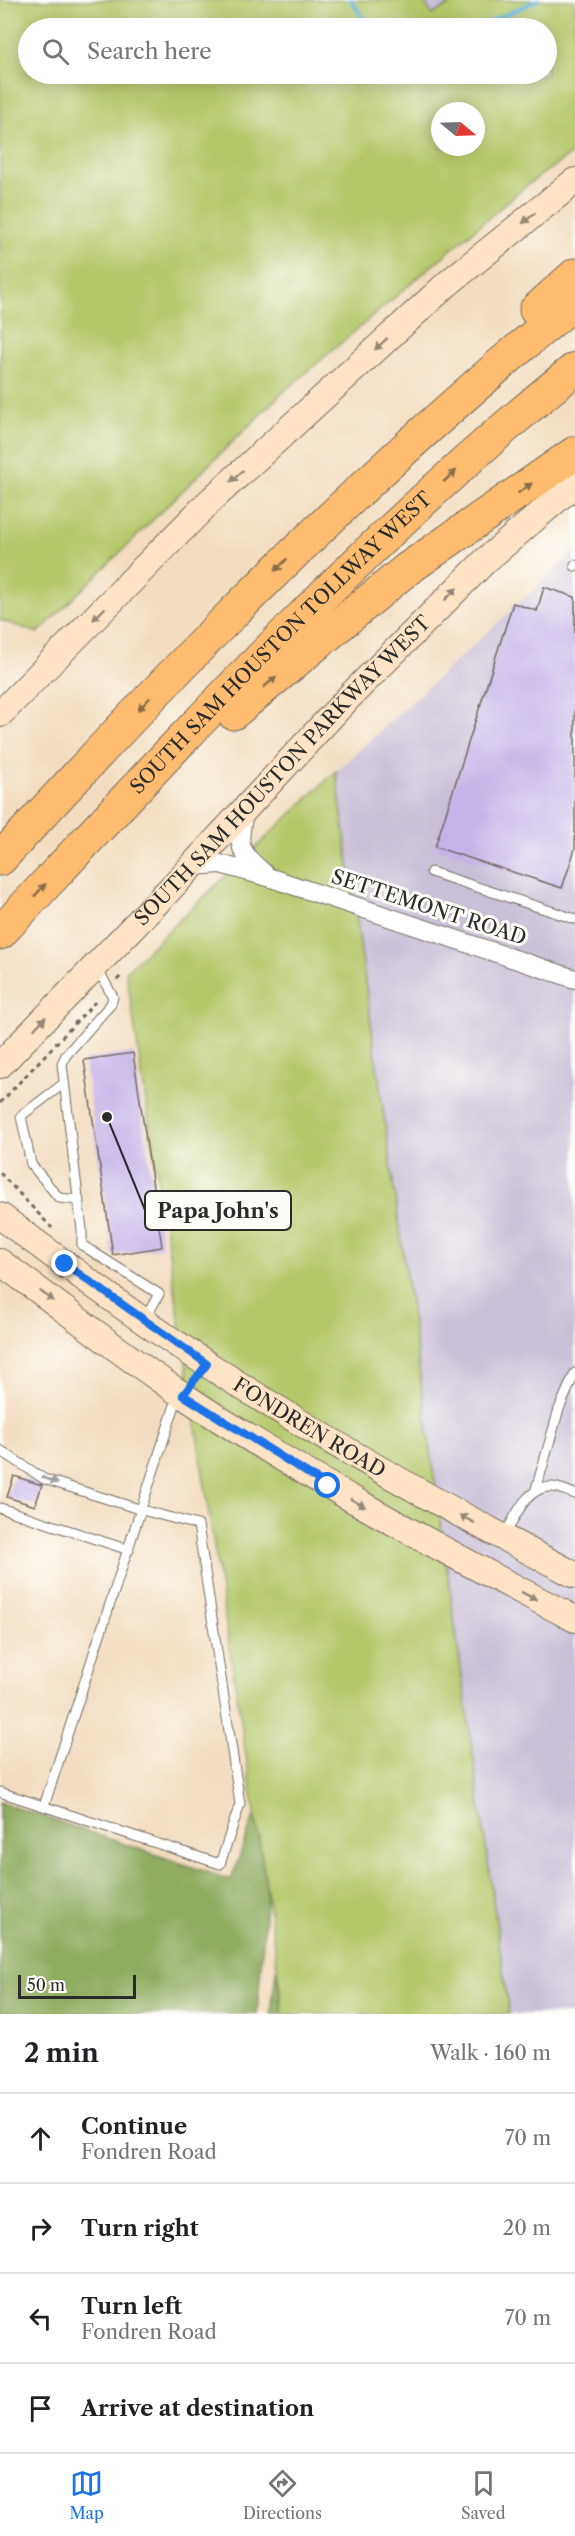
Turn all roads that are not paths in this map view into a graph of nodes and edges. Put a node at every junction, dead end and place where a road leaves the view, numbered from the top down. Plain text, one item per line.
1 (575, 181) edge
2 (575, 275) edge
3 (575, 302) edge
4 (575, 369) edge
5 (575, 453) edge
6 (575, 484) edge
7 (308, 538) junction
8 (0, 714) edge
9 (246, 808) junction
10 (97, 828) junction
11 (0, 859) edge
12 (192, 866) junction
13 (431, 872) dead end
14 (268, 877) junction
15 (575, 919) edge
16 (0, 933) edge
17 (96, 966) junction
18 (575, 979) edge
19 (0, 1065) edge
20 (63, 1084) junction
21 (79, 1200) junction
22 (0, 1216) edge
23 (73, 1254) junction
24 (0, 1262) edge
25 (207, 1364) junction
26 (575, 1373) edge
27 (183, 1395) junction
28 (0, 1450) edge
29 (536, 1489) junction
30 (575, 1494) edge
31 (0, 1508) edge
32 (142, 1510) junction
33 (503, 1538) junction
34 (129, 1550) junction
35 (484, 1572) junction
36 (575, 1575) edge
37 (575, 1619) edge
38 (0, 1792) edge
39 (44, 1806) junction

1 -> 8 main road
2 - 7 highway
3 - 7 highway
10 -> 4 highway, SOUTH SAM HOUSTON TOLLWAY WEST
10 -> 5 highway
9 -> 6 main road, SOUTH SAM HOUSTON PARKWAY WEST
7 -> 11 highway
9 - 12 main road, SOUTH SAM HOUSTON PARKWAY WEST
9 - 14 street, SETTEMONT ROAD
16 -> 10 highway, SOUTH SAM HOUSTON TOLLWAY WEST
12 - 14 street, SETTEMONT ROAD
12 - 17 main road, SOUTH SAM HOUSTON PARKWAY WEST
13 - 15 lane
14 - 18 street, SETTEMONT ROAD
19 -> 17 main road, SOUTH SAM HOUSTON PARKWAY WEST
17 - 20 lane
20 - 21 lane
20 - 21 lane
21 - 23 lane
22 - 23 main road, FONDREN ROAD
23 - 25 main road, FONDREN ROAD
24 -> 27 main road, FONDREN ROAD
25 - 27 main road
33 -> 25 main road, FONDREN ROAD
26 - 29 lane
27 - 32 lane
27 -> 35 main road, FONDREN ROAD
28 -> 32 lane
29 - 30 lane
29 - 33 lane
31 - 34 lane
32 - 34 lane
32 - 39 lane
33 - 35 main road
33 - 36 main road, FONDREN ROAD
34 - 39 lane
35 -> 37 main road, FONDREN ROAD
38 - 39 lane

